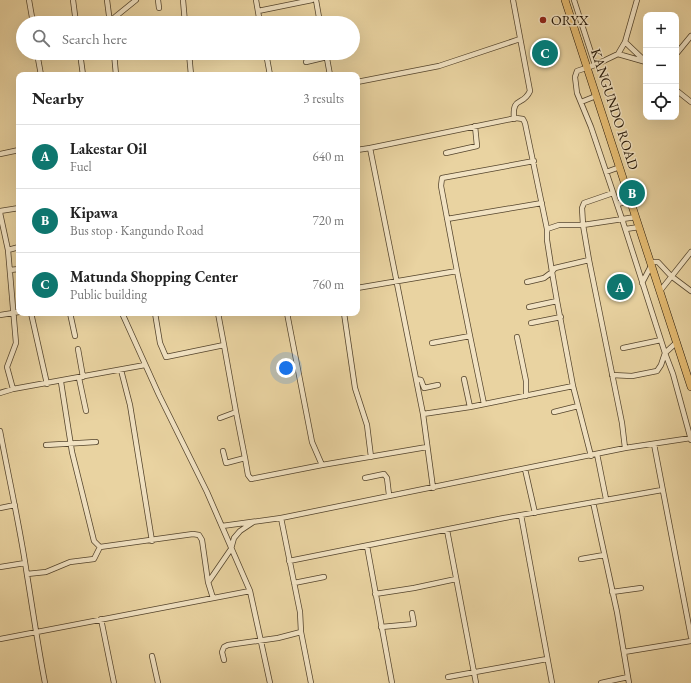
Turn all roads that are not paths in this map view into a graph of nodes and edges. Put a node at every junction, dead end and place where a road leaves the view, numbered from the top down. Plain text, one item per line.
1 (29, 0) edge
2 (73, 0) edge
3 (107, 0) edge
4 (136, 0) edge
5 (158, 0) edge
6 (183, 0) edge
7 (256, 0) edge
8 (306, 0) edge
9 (312, 0) edge
10 (316, 0) edge
11 (513, 0) edge
12 (565, 0) edge
13 (574, 0) edge
14 (637, 0) edge
15 (159, 8) dead end
16 (258, 10) junction
17 (32, 16) edge
18 (75, 16) edge
19 (109, 16) edge
20 (117, 16) edge
21 (184, 16) edge
22 (259, 16) edge
23 (319, 16) edge
24 (691, 36) edge
25 (520, 39) junction
26 (625, 42) junction
27 (679, 51) edge
28 (618, 54) junction
29 (643, 59) edge
30 (39, 60) edge
31 (81, 60) edge
32 (115, 60) edge
33 (190, 60) edge
34 (267, 60) edge
35 (312, 60) edge
36 (327, 60) edge
37 (643, 61) edge
38 (306, 62) dead end
39 (595, 65) junction
40 (587, 68) junction
41 (41, 72) edge
42 (83, 72) edge
43 (116, 72) edge
44 (191, 72) edge
45 (269, 72) edge
46 (329, 72) edge
47 (360, 81) edge
48 (679, 92) edge
49 (596, 96) junction
50 (581, 102) junction
51 (691, 102) edge
52 (514, 119) junction
53 (475, 126) junction
54 (370, 148) junction
55 (360, 150) edge
56 (16, 151) edge
57 (446, 153) dead end
58 (0, 154) edge
59 (534, 161) junction
60 (620, 167) junction
61 (606, 172) junction
62 (613, 193) junction
63 (631, 200) junction
64 (542, 203) junction
65 (617, 204) junction
66 (16, 209) edge
67 (0, 214) edge
68 (636, 217) junction
69 (447, 219) junction
70 (622, 219) junction
71 (583, 225) junction
72 (639, 227) junction
73 (547, 229) junction
74 (626, 229) junction
75 (16, 248) edge
76 (8, 250) junction
77 (691, 252) edge
78 (589, 260) junction
79 (651, 264) junction
80 (16, 269) edge
81 (10, 270) junction
82 (457, 271) junction
83 (552, 272) junction
84 (671, 276) junction
85 (396, 282) junction
86 (527, 282) dead end
87 (642, 283) junction
88 (360, 288) edge
89 (660, 291) junction
90 (691, 291) edge
91 (557, 301) junction
92 (529, 307) dead end
93 (16, 312) edge
94 (13, 313) junction
95 (0, 315) edge
96 (32, 316) edge
97 (71, 316) edge
98 (123, 316) edge
99 (156, 316) edge
100 (219, 316) edge
101 (288, 316) edge
102 (344, 316) edge
103 (560, 317) junction
104 (531, 323) dead end
105 (75, 336) dead end
106 (470, 336) junction
107 (517, 337) dead end
108 (662, 340) junction
109 (676, 342) junction
110 (432, 343) dead end
111 (224, 345) junction
112 (623, 348) dead end
113 (78, 349) dead end
114 (665, 353) junction
115 (145, 365) junction
116 (121, 370) junction
117 (612, 375) junction
118 (81, 378) junction
119 (464, 379) dead end
120 (416, 380) junction
121 (61, 382) junction
122 (47, 384) junction
123 (438, 385) dead end
124 (574, 386) junction
125 (691, 387) edge
126 (13, 389) junction
127 (0, 393) edge
128 (526, 396) junction
129 (484, 404) junction
130 (578, 406) junction
131 (470, 408) junction
132 (86, 411) dead end
133 (236, 412) junction
134 (554, 412) dead end
135 (423, 414) junction
136 (220, 418) dead end
137 (0, 431) edge
138 (691, 438) edge
139 (96, 442) dead end
140 (654, 444) junction
141 (46, 445) dead end
142 (71, 445) junction
143 (427, 447) junction
144 (625, 448) junction
145 (223, 451) dead end
146 (597, 454) junction
147 (590, 456) junction
148 (371, 457) junction
149 (245, 458) junction
150 (322, 465) junction
151 (525, 469) junction
152 (364, 478) dead end
153 (433, 488) junction
154 (662, 490) junction
155 (389, 495) junction
156 (606, 499) junction
157 (593, 502) junction
158 (14, 505) junction
159 (0, 508) edge
160 (535, 513) junction
161 (521, 515) junction
162 (281, 518) junction
163 (254, 522) junction
164 (222, 526) junction
165 (447, 530) junction
166 (152, 541) junction
167 (367, 546) junction
168 (100, 547) junction
169 (231, 549) junction
170 (604, 555) junction
171 (289, 560) junction
172 (581, 560) dead end
173 (25, 563) junction
174 (0, 567) edge
175 (27, 574) junction
176 (324, 577) dead end
177 (456, 579) junction
178 (208, 582) junction
179 (294, 583) junction
180 (642, 588) dead end
181 (250, 591) junction
182 (612, 592) junction
183 (375, 594) junction
184 (213, 598) junction
185 (412, 613) dead end
186 (101, 620) junction
187 (381, 627) junction
188 (35, 632) junction
189 (301, 632) junction
190 (691, 638) edge
191 (0, 639) edge
192 (261, 641) junction
193 (691, 641) edge
194 (624, 652) junction
195 (152, 656) dead end
196 (547, 659) junction
197 (224, 660) dead end
198 (473, 672) junction
199 (448, 677) dead end
200 (628, 677) junction
201 (44, 683) edge
202 (114, 683) edge
203 (158, 683) edge
204 (270, 683) edge
205 (311, 683) edge
206 (392, 683) edge
207 (476, 683) edge
208 (552, 683) edge
209 (601, 683) edge
210 (629, 683) edge

1 - 17 street
2 - 18 street
3 - 19 street
4 - 20 street
5 - 15 street
6 - 21 street
7 - 16 street
8 - 9 street
8 - 16 street
10 - 23 street
11 - 25 street
12 - 40 highway, KANGUNDO ROAD
13 - 39 street
14 - 26 street
16 - 22 street
24 - 27 street
25 - 47 street
25 - 52 street
26 - 28 street
26 - 29 street
28 - 37 street
28 - 39 street
30 - 41 street
31 - 42 street
32 - 43 street
33 - 44 street
34 - 45 street
35 - 38 street
36 - 46 street
39 - 40 street
40 - 49 highway, KANGUNDO ROAD
40 - 50 street
48 - 51 street
49 - 50 street
49 - 60 highway, KANGUNDO ROAD
50 - 61 street
52 - 53 street
52 - 59 street
53 - 54 street
53 - 57 street
54 - 55 street
54 - 85 street
56 - 58 street
59 - 64 street
59 - 69 street
60 - 61 street
60 - 63 highway, KANGUNDO ROAD
61 - 62 street
62 - 65 street
62 - 71 street
63 - 65 street
63 - 68 highway, KANGUNDO ROAD
64 - 69 street
64 - 73 street
65 - 70 street
66 - 67 street
67 - 76 street
68 - 70 street
68 - 72 highway, KANGUNDO ROAD
69 - 82 street
70 - 71 street
70 - 74 street
71 - 73 street
71 - 78 street
72 - 74 street
72 - 79 highway, KANGUNDO ROAD
73 - 83 street
74 - 87 street
75 - 76 street
76 - 81 street
77 - 84 street
78 - 83 street
78 - 117 street
79 - 84 street
79 - 87 street
79 - 89 highway, KANGUNDO ROAD
80 - 81 street
81 - 94 street
82 - 85 street
82 - 106 street
83 - 86 street
83 - 91 street
84 - 89 street
84 - 90 street
85 - 88 street
85 - 120 street
87 - 108 street
89 - 109 highway, KANGUNDO ROAD
91 - 92 street
91 - 103 street
93 - 94 street
94 - 95 street
94 - 126 street
96 - 122 street
97 - 105 street
98 - 115 street
99 - 111 street
100 - 111 street
101 - 150 street
102 - 148 street
103 - 104 street
103 - 124 street
106 - 110 street
106 - 129 street
107 - 128 street
108 - 112 street
108 - 114 street
109 - 114 street
109 - 125 highway, KANGUNDO ROAD
111 - 133 street
113 - 118 street
114 - 117 street
114 - 138 street
115 - 116 street
115 - 164 street
116 - 118 street
116 - 166 street
117 - 144 street
118 - 121 street
118 - 132 street
119 - 131 street
120 - 123 street
120 - 135 street
121 - 122 street
121 - 142 street
122 - 126 street
124 - 128 street
124 - 130 street
126 - 127 street
128 - 129 street
129 - 131 street
130 - 134 street
130 - 147 street
131 - 135 street
133 - 136 street
133 - 149 street
135 - 143 street
137 - 158 street
138 - 140 street
139 - 142 street
140 - 144 street
140 - 154 street
141 - 142 street
142 - 168 street
143 - 148 street
143 - 153 street
144 - 146 street
145 - 149 street
146 - 147 street
146 - 156 street
147 - 151 street
148 - 150 street
149 - 150 street
151 - 153 street
151 - 160 street
152 - 155 street
153 - 155 street
154 - 156 street
154 - 190 street
155 - 162 street
156 - 157 street
157 - 160 street
157 - 170 street
158 - 159 street
158 - 173 street
160 - 161 street
161 - 165 street
161 - 196 street
162 - 163 street
162 - 171 street
163 - 164 street
163 - 169 street
164 - 169 street
165 - 167 street
165 - 177 street
166 - 168 street
166 - 178 street
167 - 171 street
167 - 183 street
168 - 175 street
169 - 178 street
169 - 181 street
170 - 172 street
170 - 182 street
171 - 179 street
173 - 174 street
173 - 175 street
175 - 188 street
176 - 179 street
177 - 183 street
177 - 198 street
178 - 184 street
179 - 189 street
180 - 182 street
181 - 184 street
181 - 192 street
182 - 194 street
183 - 187 street
184 - 186 street
185 - 187 street
186 - 188 street
186 - 202 street
187 - 206 street
188 - 191 street
188 - 201 street
189 - 192 street
189 - 205 street
192 - 197 street
192 - 204 street
193 - 194 street
194 - 200 street
195 - 203 street
196 - 198 street
196 - 208 street
198 - 199 street
198 - 207 street
200 - 209 street
200 - 210 street

